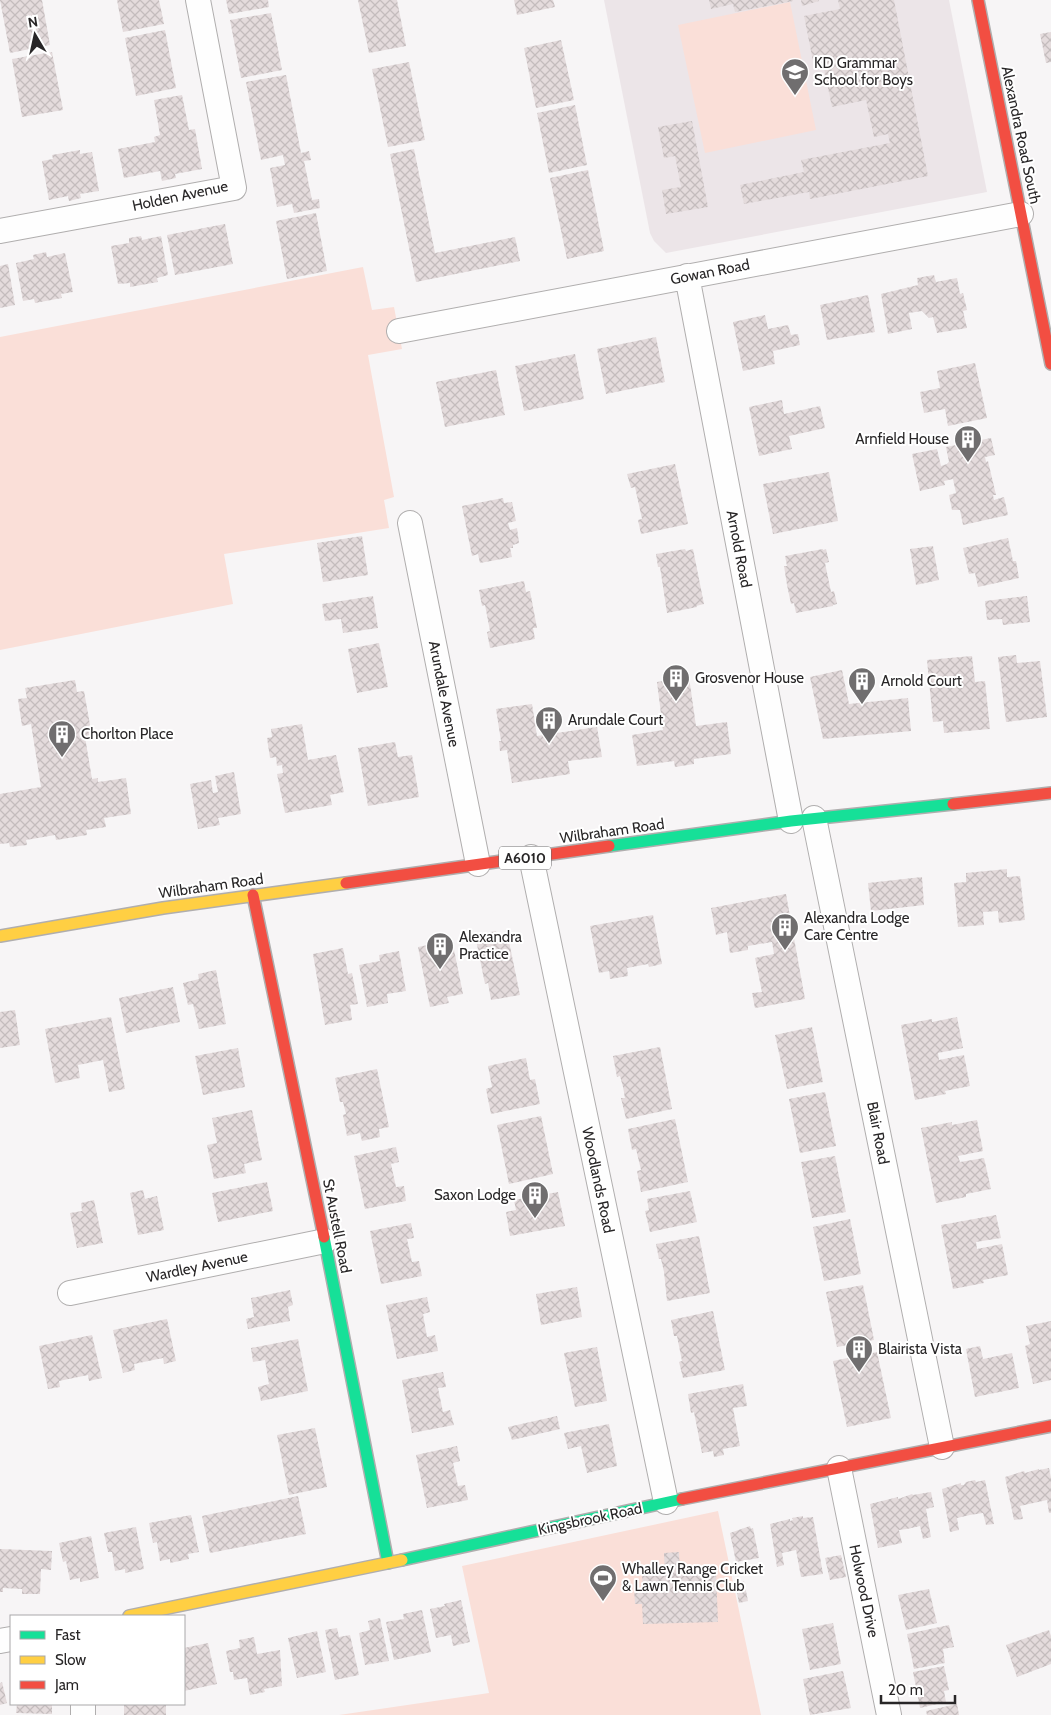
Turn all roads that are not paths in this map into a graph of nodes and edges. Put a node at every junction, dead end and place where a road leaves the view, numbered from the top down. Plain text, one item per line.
1 (198, 0) edge
2 (978, 0) edge
3 (1022, 214) junction
4 (1, 227) edge
5 (687, 276) junction
6 (1048, 329) edge
7 (399, 331) dead end
8 (1051, 364) edge
9 (410, 523) dead end
10 (1051, 793) edge
11 (814, 818) junction
12 (791, 821) junction
13 (531, 857) junction
14 (478, 864) junction
15 (253, 896) junction
16 (0, 936) edge
17 (325, 1240) junction
18 (70, 1293) dead end
19 (1051, 1426) edge
20 (942, 1447) junction
21 (839, 1468) junction
22 (666, 1502) junction
23 (388, 1563) junction
24 (134, 1615) edge
25 (889, 1715) edge

1 - 4 street, Holden Avenue
2 - 3 main road, Alexandra Road South
3 - 5 street, Gowan Road
3 - 6 main road, Alexandra Road South
5 - 7 street, Gowan Road
5 - 12 street, Arnold Road
6 - 8 main road, Alexandra Road South
9 - 14 street, Arundale Avenue
10 - 11 main road, Wilbraham Road / A6010
11 - 12 main road, Wilbraham Road / A6010
11 - 20 street, Blair Road
12 - 13 main road, Wilbraham Road / A6010
13 - 14 main road, Wilbraham Road / A6010
13 - 22 street, Woodlands Road
14 - 15 main road, Wilbraham Road / A6010
15 - 16 main road, Wilbraham Road / A6010
15 - 17 main road, St Austell Road
17 - 18 street, Wardley Avenue
17 - 23 main road, St Austell Road
19 - 20 main road, Kingsbrook Road
20 - 21 main road, Kingsbrook Road
21 - 22 main road, Kingsbrook Road
21 - 25 street, Holwood Drive
22 - 23 main road, Kingsbrook Road
23 - 24 main road, Kingsbrook Road

